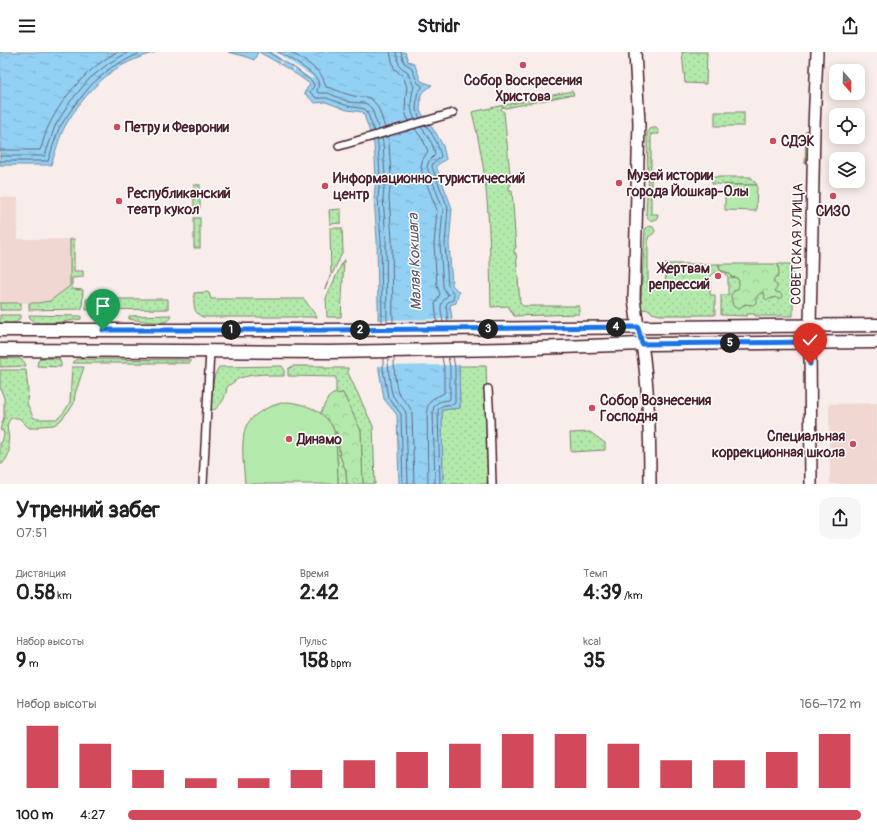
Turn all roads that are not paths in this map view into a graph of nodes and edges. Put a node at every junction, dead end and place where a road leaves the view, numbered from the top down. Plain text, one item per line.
1 (635, 52) edge
2 (817, 52) edge
3 (453, 113) dead end
4 (339, 146) dead end
5 (810, 325) junction
6 (877, 325) edge
7 (638, 327) junction
8 (0, 330) edge
9 (810, 342) junction
10 (877, 342) edge
11 (642, 344) junction
12 (0, 350) edge
13 (210, 351) junction
14 (488, 390) dead end
15 (203, 484) edge
16 (492, 484) edge
17 (650, 484) edge
18 (811, 484) edge

1 - 7 street
2 - 5 street, СОВЕТСКАЯ УЛИЦА
3 - 4 street
5 - 6 main road
5 - 7 main road
5 - 9 main road, СОВЕТСКАЯ УЛИЦА
7 - 8 main road
7 - 11 main road
9 - 10 main road
9 - 11 main road
9 - 18 street, СОВЕТСКАЯ УЛИЦА
11 - 13 main road
11 - 17 street
12 - 13 main road
13 - 15 street
14 - 16 street

